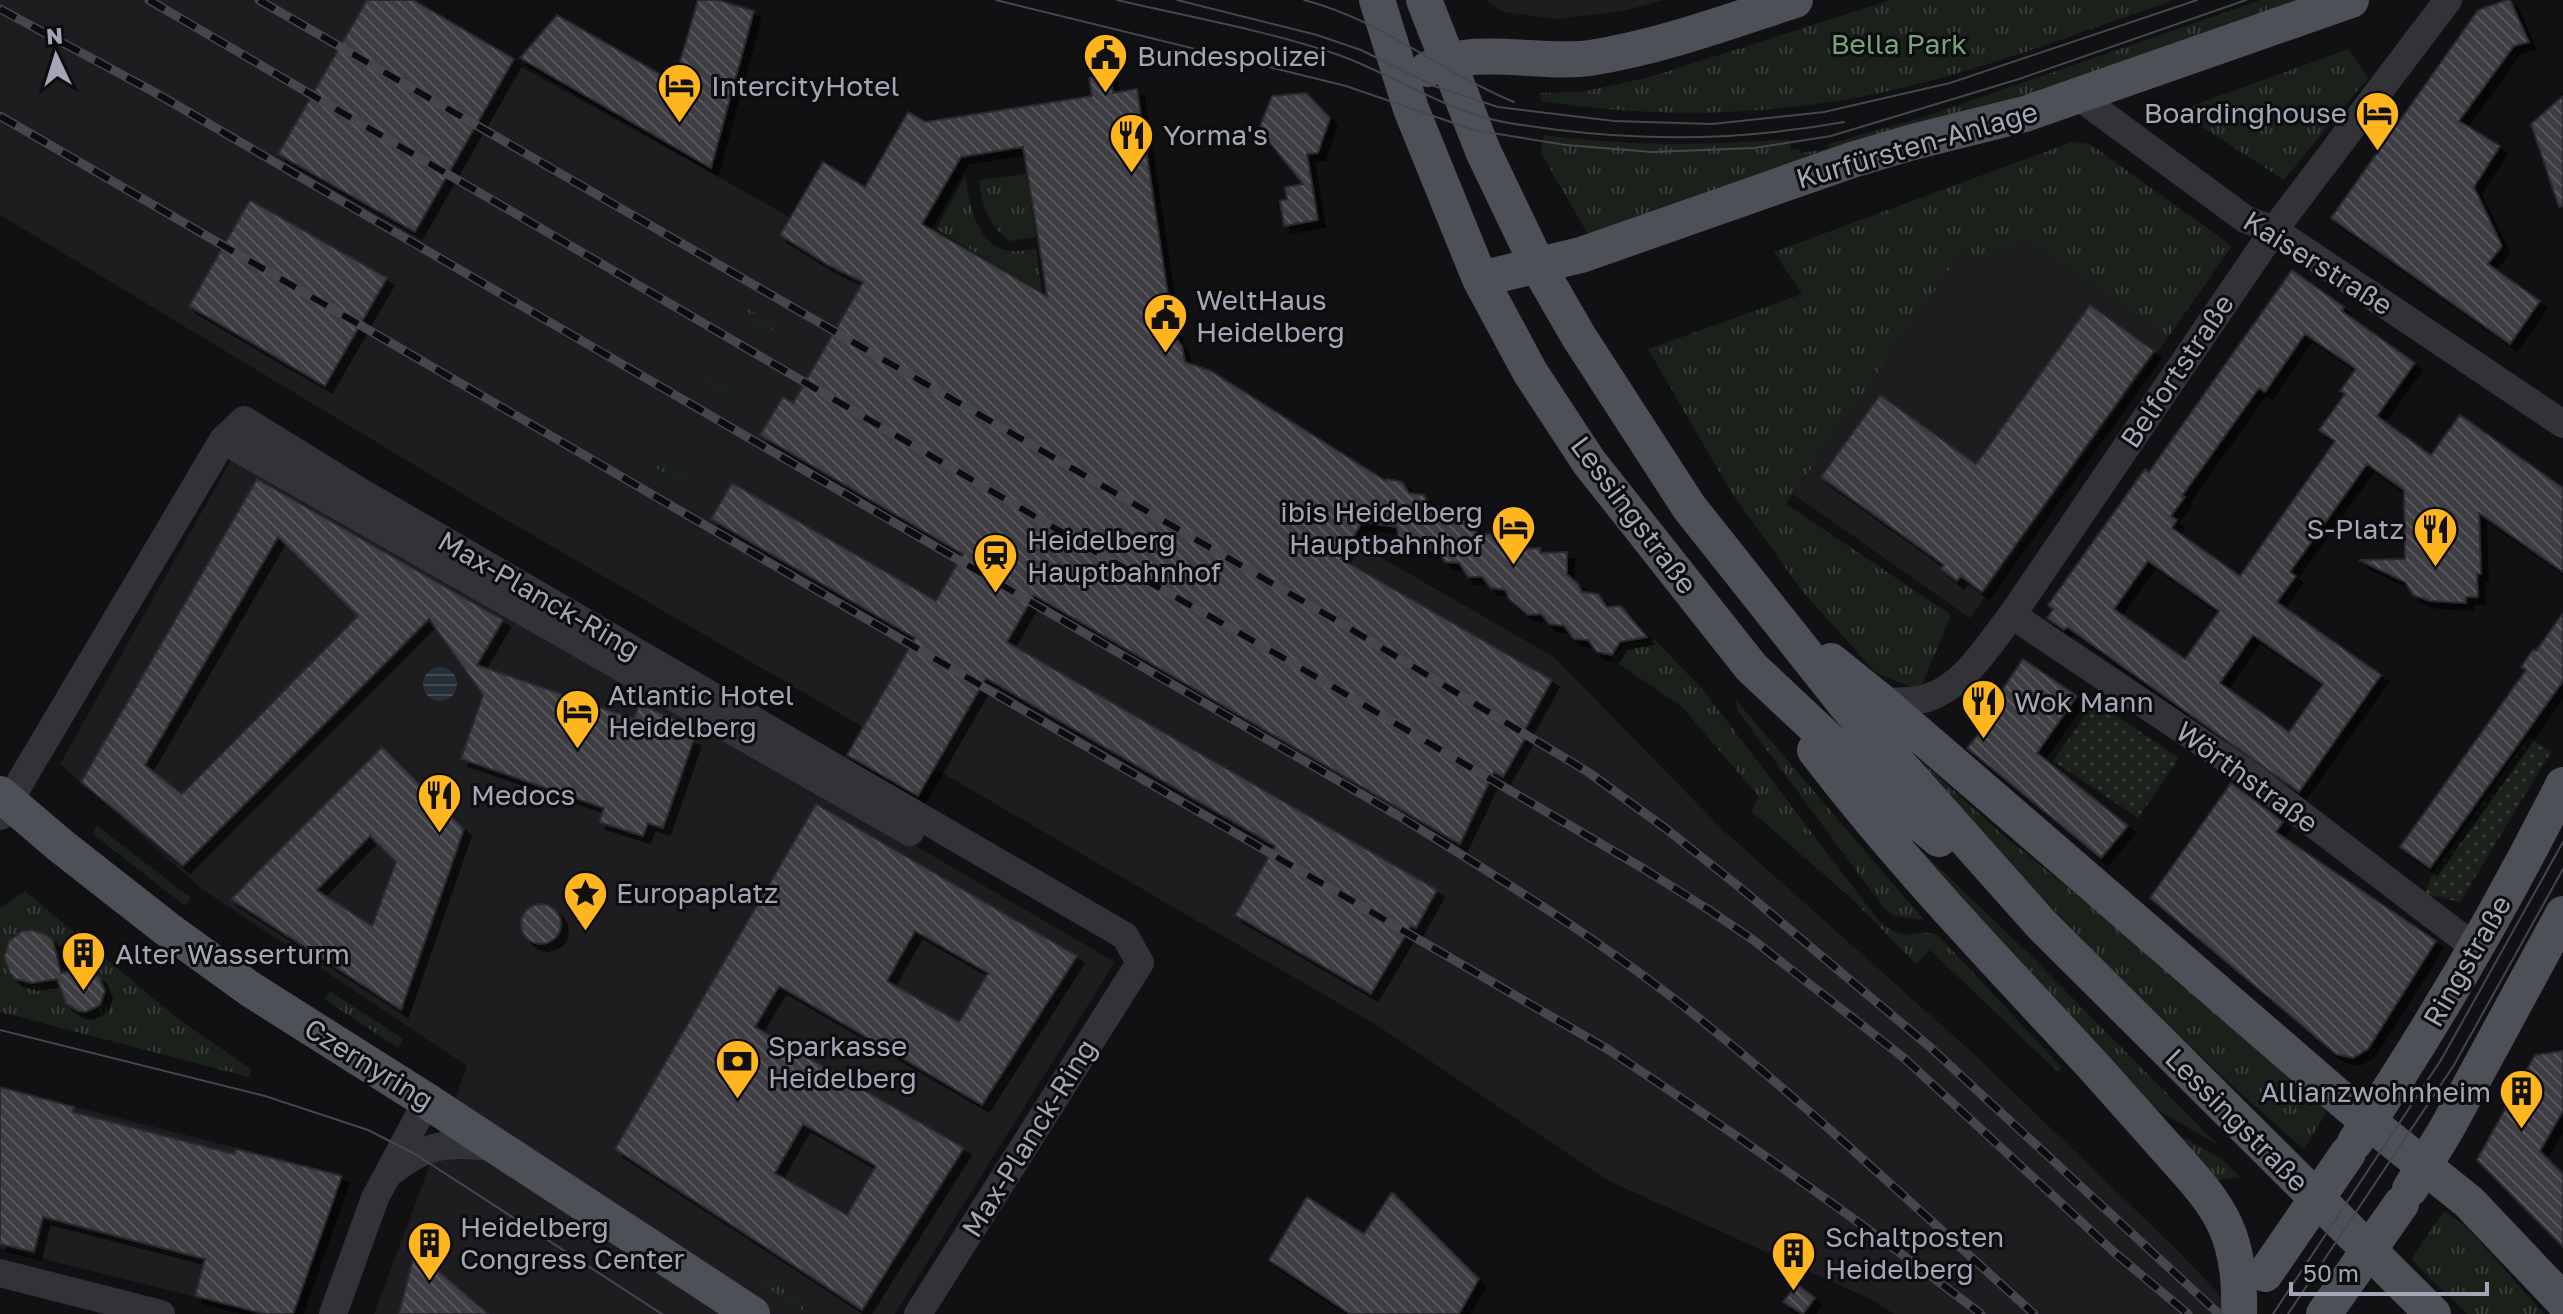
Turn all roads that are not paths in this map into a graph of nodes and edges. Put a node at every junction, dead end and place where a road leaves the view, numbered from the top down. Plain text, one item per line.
1 (1795, 0) edge
2 (2351, 0) edge
3 (2448, 0) edge
4 (1376, 2) edge
5 (1423, 3) edge
6 (1448, 60) junction
7 (1535, 60) junction
8 (1403, 85) junction
9 (2078, 96) junction
10 (2274, 230) junction
11 (1538, 266) junction
12 (1480, 279) junction
13 (2563, 424) edge
14 (223, 440) junction
15 (1612, 492) junction
16 (1682, 496) junction
17 (1774, 614) junction
18 (2012, 615) junction
19 (1751, 667) junction
20 (1883, 703) junction
21 (2560, 790) edge
22 (3, 804) edge
23 (2563, 914) edge
24 (2042, 925) junction
25 (2477, 949) junction
26 (1140, 963) junction
27 (427, 1101) junction
28 (2369, 1122) junction
29 (498, 1148) junction
30 (2424, 1168) junction
31 (387, 1175) junction
32 (0, 1273) edge
33 (2558, 1290) edge
34 (161, 1314) edge
35 (333, 1314) edge
36 (752, 1314) edge
37 (918, 1314) edge
38 (2240, 1314) edge
39 (2324, 1314) edge
40 (2433, 1314) edge

1 - 7 main road
2 - 9 main road, Kurfürsten-Anlage
3 - 10 street, Belfortstraße
4 - 8 main road, Lessingstraße
5 - 6 main road, Lessingstraße
5 - 7 main road
6 - 7 main road
6 - 8 main road
6 - 11 main road, Lessingstraße
8 - 12 main road, Lessingstraße
9 - 10 street, Kaiserstraße
9 - 11 main road, Kurfürsten-Anlage
10 - 13 street, Kaiserstraße
10 - 18 street, Belfortstraße
11 - 12 main road, Kurfürsten-Anlage
11 - 16 main road, Lessingstraße
12 - 15 main road, Lessingstraße
14 - 22 street
14 - 26 street, Max-Planck-Ring
14 - 26 street, Max-Planck-Ring
15 - 16 main road
15 - 19 main road, Lessingstraße
16 - 17 main road, Lessingstraße
17 - 20 main road
17 - 24 main road, Lessingstraße
18 - 20 street, Belfortstraße
18 - 25 street, Wörthstraße
19 - 24 main road, Lessingstraße
19 - 38 main road
20 - 28 main road
21 - 25 main road, Ringstraße
22 - 27 main road, Czernyring
23 - 30 main road
24 - 40 main road, Lessingstraße
25 - 28 main road, Ringstraße
26 - 37 street, Max-Planck-Ring
27 - 29 main road, Czernyring
27 - 31 street
28 - 30 main road
28 - 38 main road, Ringstraße, bridge
29 - 31 street
29 - 36 main road, Czernyring
30 - 33 main road
30 - 39 main road, bridge
31 - 35 street
32 - 34 street

